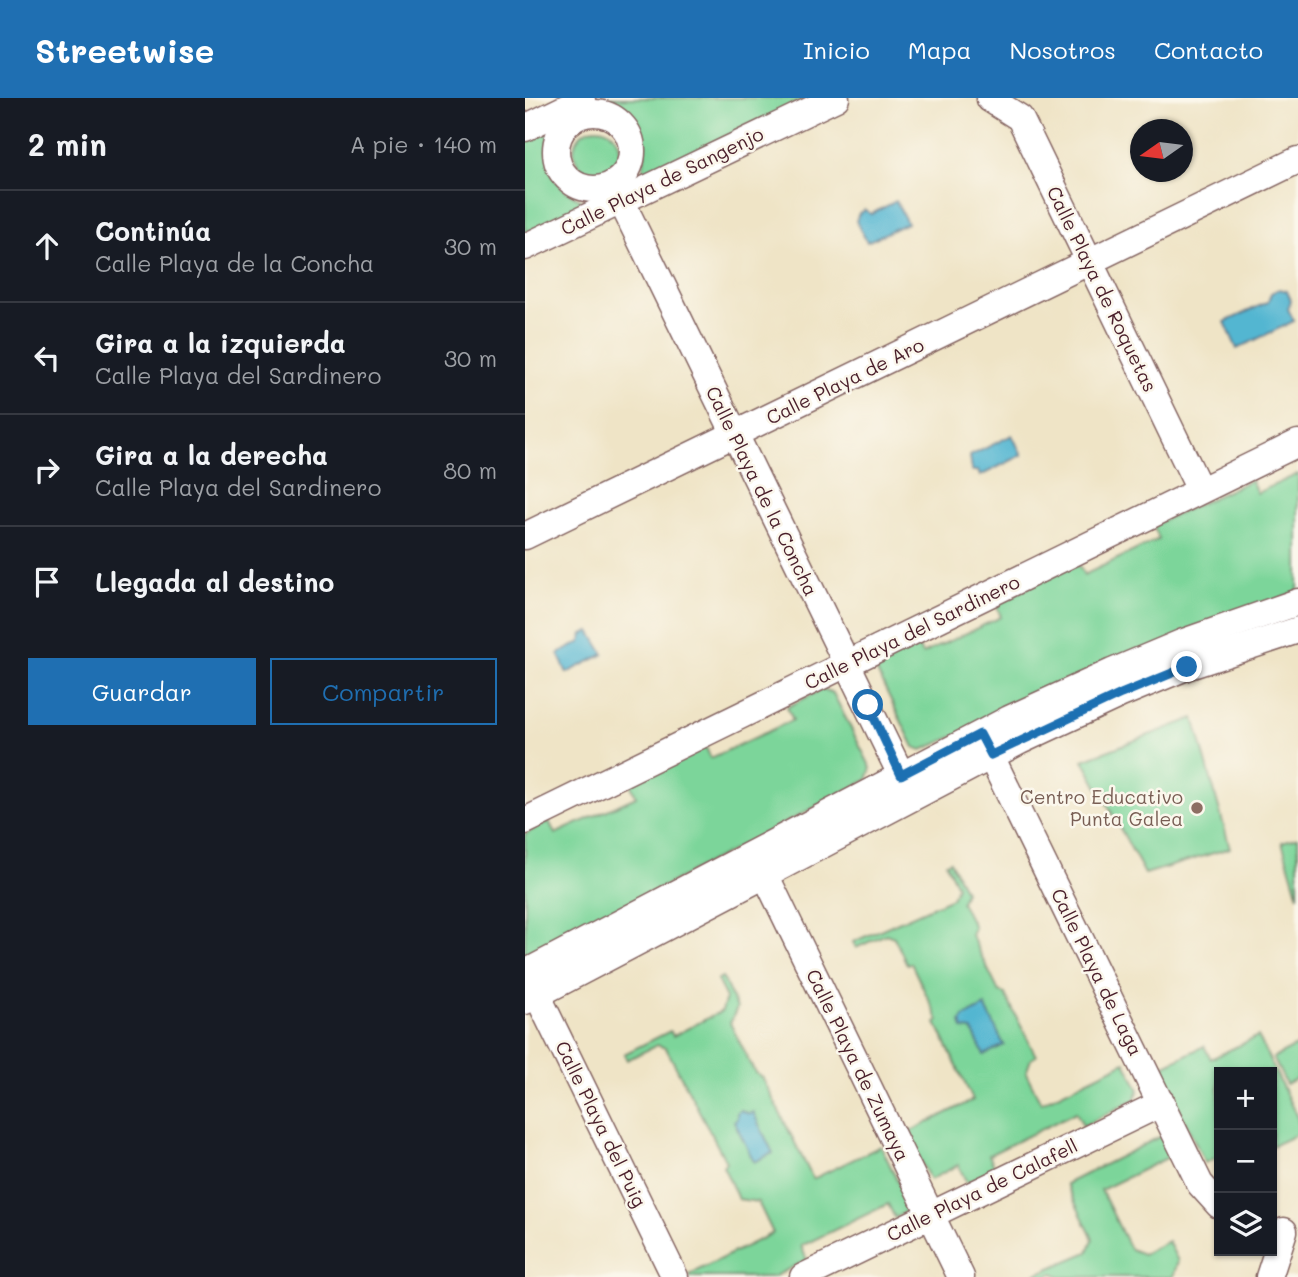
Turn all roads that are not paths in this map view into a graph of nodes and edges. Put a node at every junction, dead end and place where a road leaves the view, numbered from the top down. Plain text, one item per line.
1 (836, 98) edge
2 (990, 99) edge
3 (575, 106) edge
4 (525, 128) edge
5 (1298, 160) edge
6 (617, 192) junction
7 (525, 247) edge
8 (1089, 263) junction
9 (734, 434) junction
10 (1298, 443) edge
11 (1201, 490) junction
12 (525, 536) edge
13 (1298, 602) edge
14 (1298, 630) edge
15 (846, 664) junction
16 (1120, 692) junction
17 (985, 745) junction
18 (906, 786) junction
19 (525, 821) edge
20 (759, 864) junction
21 (529, 985) edge
22 (1162, 1103) junction
23 (1214, 1199) edge
24 (931, 1214) junction
25 (1285, 1231) edge
26 (675, 1277) edge
27 (803, 1277) edge
28 (961, 1277) edge
29 (1269, 1277) edge

1 - 6 street, Calle Playa de Sangenjo
2 - 8 street, Calle Playa de Roquetas
3 - 4 street
3 - 6 street
3 - 6 street
5 - 8 street, Calle Playa de Aro
6 - 7 street, Calle Playa de Sangenjo
6 - 9 street, Calle Playa de la Concha
8 - 9 street, Calle Playa de Aro
8 - 11 street, Calle Playa de Roquetas
9 - 12 street, Calle Playa de Aro
9 - 15 street, Calle Playa de la Concha
10 - 11 street, Calle Playa del Sardinero
11 - 15 street, Calle Playa del Sardinero
13 - 16 street
14 - 16 street
15 - 18 street, Calle Playa de la Concha
15 - 19 street, Calle Playa del Sardinero
16 - 17 street
17 - 18 street
17 - 22 street, Calle Playa de Laga
18 - 20 street
20 - 21 street
20 - 24 street, Calle Playa de Zumaya
21 - 26 street, Calle Playa del Puig
22 - 23 street, Calle Playa de Laga
22 - 24 street, Calle Playa de Calafell
24 - 27 street, Calle Playa de Calafell
24 - 28 street, Calle Playa de Zumaya
25 - 29 street

